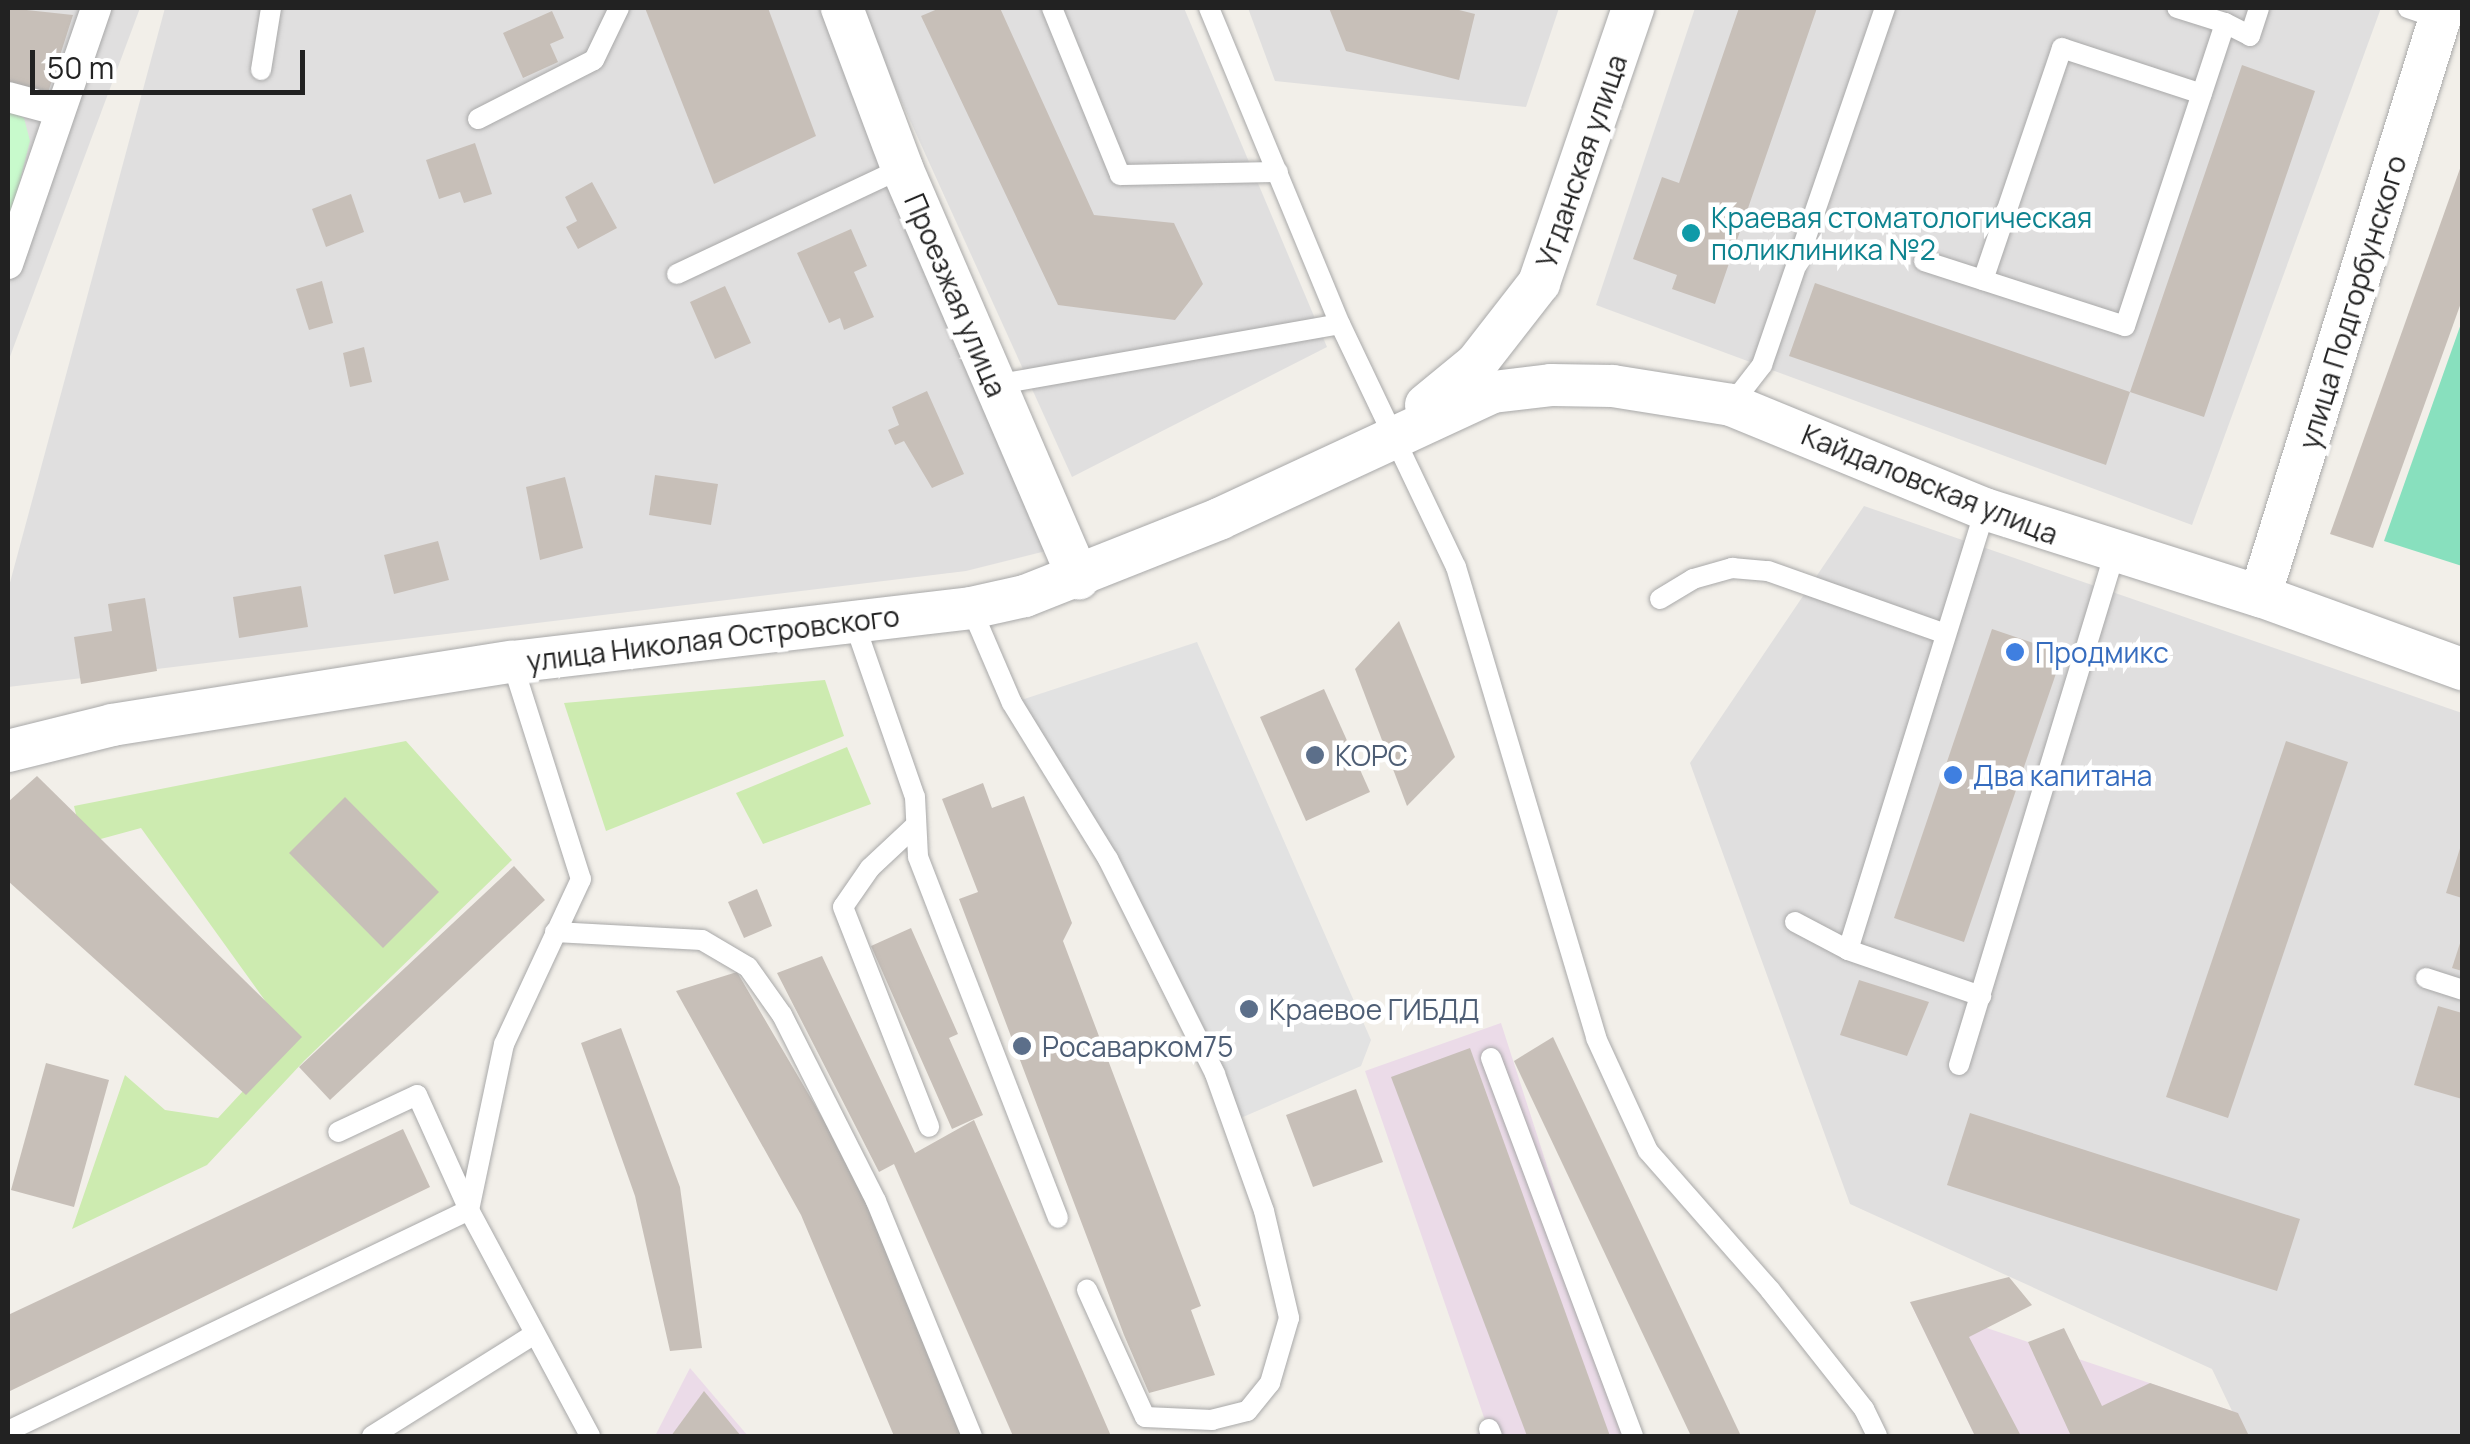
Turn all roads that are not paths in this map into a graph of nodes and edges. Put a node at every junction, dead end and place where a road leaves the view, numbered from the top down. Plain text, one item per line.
1 (96, 8) edge
2 (271, 8) edge
3 (619, 8) edge
4 (842, 8) edge
5 (1052, 8) edge
6 (1209, 8) edge
7 (1633, 8) edge
8 (1885, 8) edge
9 (2177, 8) edge
10 (2258, 8) edge
11 (2430, 11) edge
12 (2225, 24) junction
13 (261, 70) dead end
14 (2202, 94) junction
15 (8, 98) edge
16 (60, 110) junction
17 (478, 120) dead end
18 (902, 168) junction
19 (1278, 172) junction
20 (1924, 262) dead end
21 (8, 264) edge
22 (678, 274) dead end
23 (1983, 280) junction
24 (1340, 324) junction
25 (994, 385) junction
26 (1731, 405) junction
27 (1391, 434) junction
28 (1985, 509) junction
29 (2114, 555) junction
30 (1079, 579) junction
31 (2260, 596) junction
32 (1660, 599) dead end
33 (971, 608) junction
34 (854, 622) junction
35 (1943, 633) junction
36 (512, 662) junction
37 (2462, 668) edge
38 (8, 751) edge
39 (916, 824) junction
40 (1796, 922) dead end
41 (556, 932) junction
42 (1848, 950) junction
43 (2426, 978) dead end
44 (2462, 990) edge
45 (1981, 996) junction
46 (1491, 1058) dead end
47 (1959, 1065) dead end
48 (929, 1128) dead end
49 (338, 1132) dead end
50 (469, 1210) junction
51 (1058, 1218) dead end
52 (1088, 1290) dead end
53 (533, 1335) junction
54 (8, 1431) edge
55 (372, 1436) edge
56 (590, 1436) edge
57 (972, 1436) edge
58 (1633, 1436) edge
59 (1877, 1436) edge

1 - 16 street
2 - 13 lane
3 - 17 lane
4 - 18 street, Проезжая улица
5 - 19 lane
6 - 19 lane
7 - 27 street, Угданская улица
8 - 26 lane
9 - 12 lane
10 - 12 lane
11 - 31 street, улица Подгорбунского
12 - 14 lane
14 - 23 lane
14 - 23 lane
15 - 16 street
16 - 21 street
18 - 22 lane
18 - 25 street, Проезжая улица
19 - 24 lane
20 - 23 lane
24 - 25 lane
24 - 27 lane
25 - 30 street, Проезжая улица
26 - 27 street, Кайдаловская улица
26 - 28 street, Кайдаловская улица
27 - 30 street, улица Николая Островского
27 - 59 lane
28 - 29 street, Кайдаловская улица
28 - 35 lane
29 - 31 street, Кайдаловская улица
29 - 45 lane
30 - 33 street, улица Николая Островского
31 - 37 street, Кайдаловская улица
32 - 35 lane
33 - 34 street, улица Николая Островского
33 - 52 lane
34 - 36 street, улица Николая Островского
34 - 39 lane
35 - 42 lane
36 - 38 street, улица Николая Островского
36 - 41 lane
39 - 48 lane
39 - 51 lane
40 - 42 lane
41 - 50 lane
41 - 57 lane
42 - 45 lane
43 - 44 lane
45 - 47 lane
46 - 58 lane
49 - 50 lane
50 - 53 lane
50 - 54 lane
53 - 55 lane
53 - 56 lane

